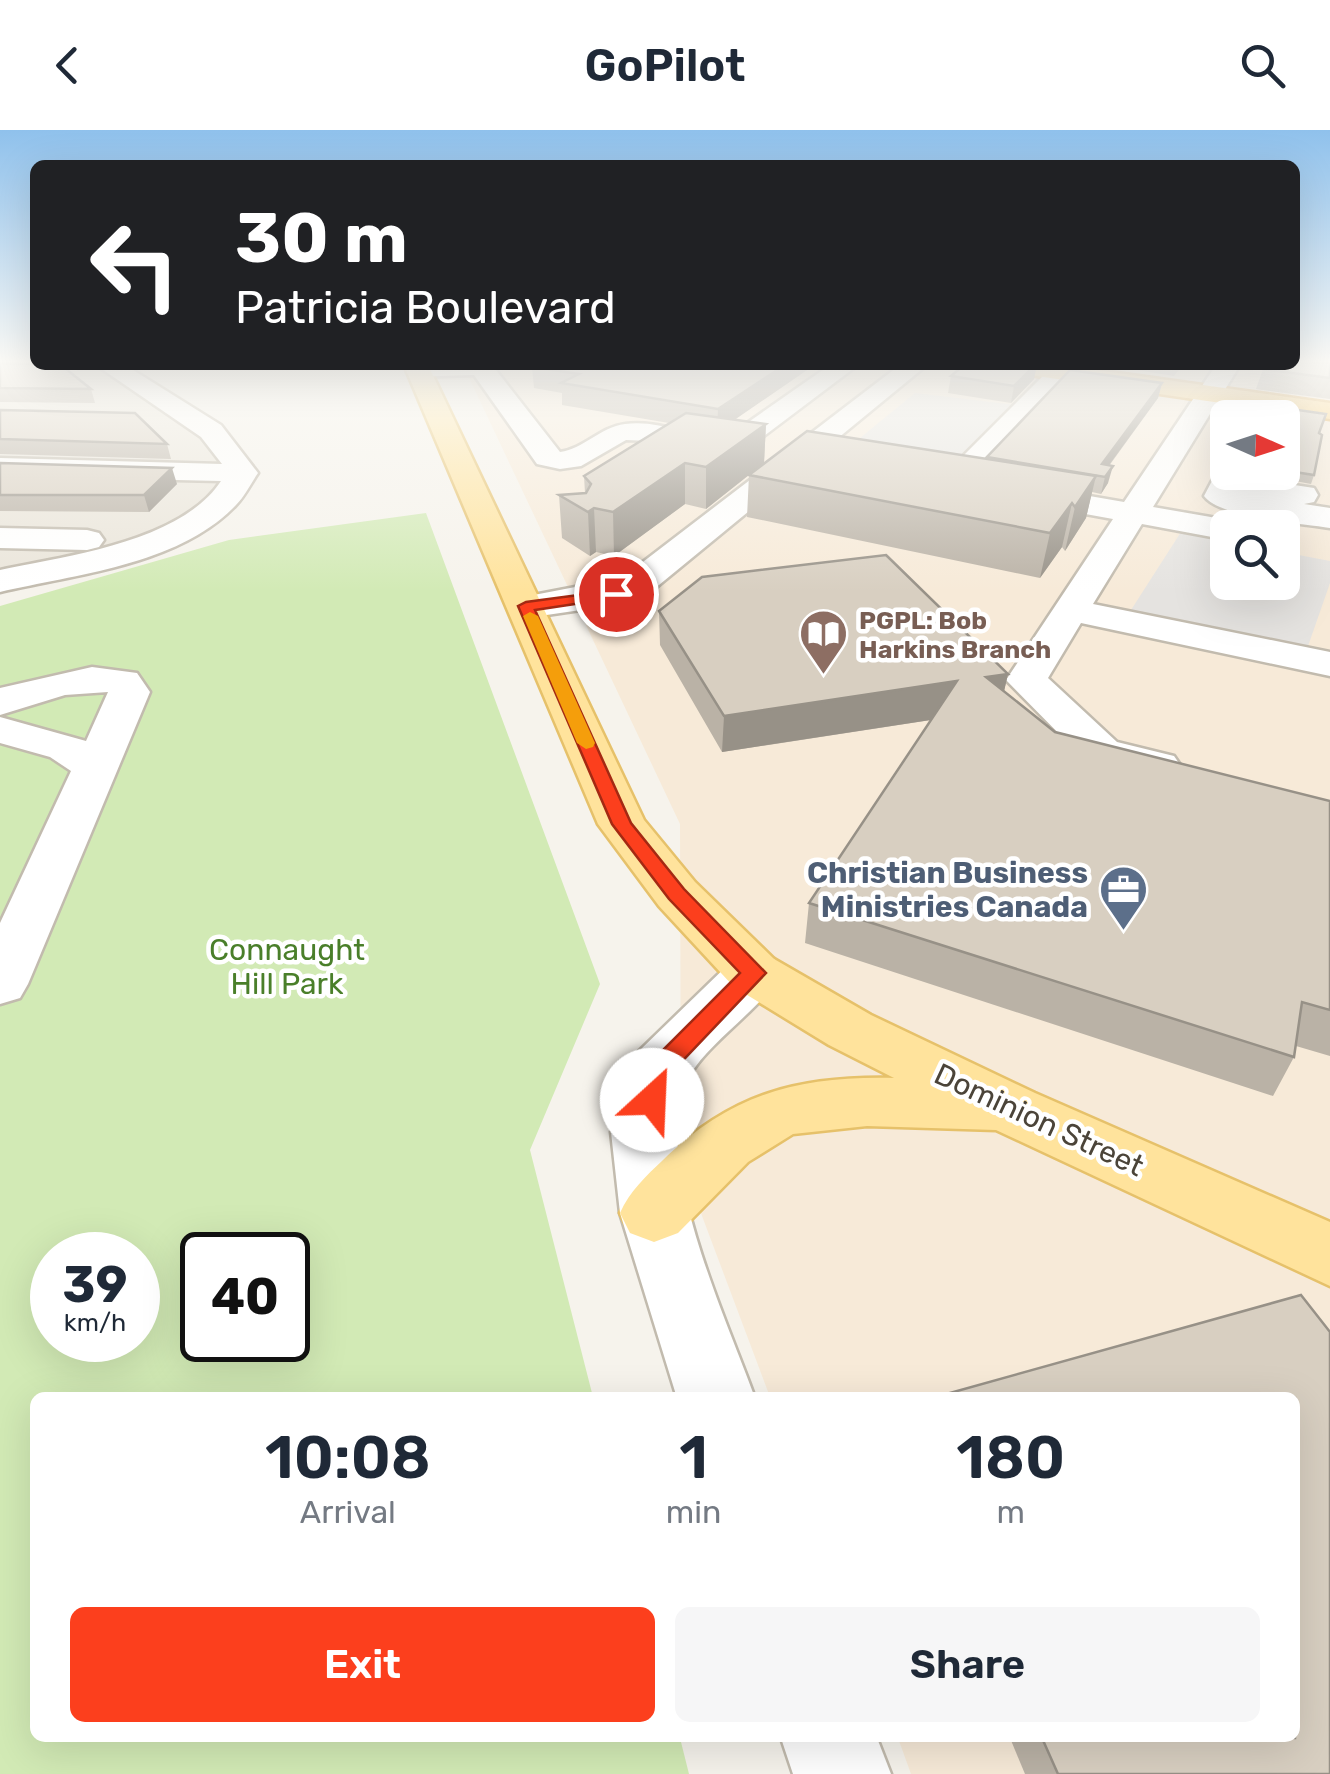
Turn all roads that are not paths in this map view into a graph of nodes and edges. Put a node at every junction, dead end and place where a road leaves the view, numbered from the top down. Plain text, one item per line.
1 (217, 439) edge
2 (449, 439) edge
3 (533, 439) edge
4 (612, 439) edge
5 (670, 439) edge
6 (743, 439) edge
7 (819, 439) edge
8 (997, 439) edge
9 (1181, 439) edge
10 (679, 440) junction
11 (738, 442) junction
12 (800, 453) junction
13 (647, 460) edge
14 (838, 460) edge
15 (0, 467) edge
16 (242, 473) junction
17 (916, 474) edge
18 (1155, 480) junction
19 (955, 481) junction
20 (1210, 488) edge
21 (1221, 490) edge
22 (1269, 490) edge
23 (1303, 495) dead end
24 (1134, 514) junction
25 (1330, 518) edge
26 (1210, 527) edge
27 (0, 538) edge
28 (154, 542) junction
29 (1300, 543) edge
30 (1330, 549) edge
31 (0, 581) edge
32 (526, 606) junction
33 (1070, 610) junction
34 (1330, 664) edge
35 (0, 702) edge
36 (0, 730) edge
37 (96, 772) junction
38 (1196, 776) edge
39 (754, 973) junction
40 (0, 982) edge
41 (1013, 1110) junction
42 (654, 1213) junction
43 (1330, 1255) edge
44 (714, 1392) edge
45 (830, 1742) edge
46 (842, 1774) edge

1 - 16 street
2 - 32 main road, Dominion Street
3 - 4 street
5 - 10 street
6 - 11 street
7 - 12 street
8 - 19 street
9 - 18 street
10 - 11 street
10 - 13 street
11 - 12 street
12 - 14 street
12 - 32 street
15 - 16 street
16 - 28 street
17 - 19 street
18 - 20 street
18 - 24 street
19 - 24 street
21 - 25 street
22 - 23 street
24 - 26 street
24 - 33 street
27 - 28 street
28 - 31 street
29 - 30 street
32 - 39 main road, Dominion Street
33 - 34 street
33 - 38 street
35 - 37 street
36 - 37 street
37 - 40 street
39 - 41 main road, Dominion Street
39 - 42 street
41 - 42 main road
41 - 43 main road, Dominion Street
42 - 44 street
45 - 46 street

